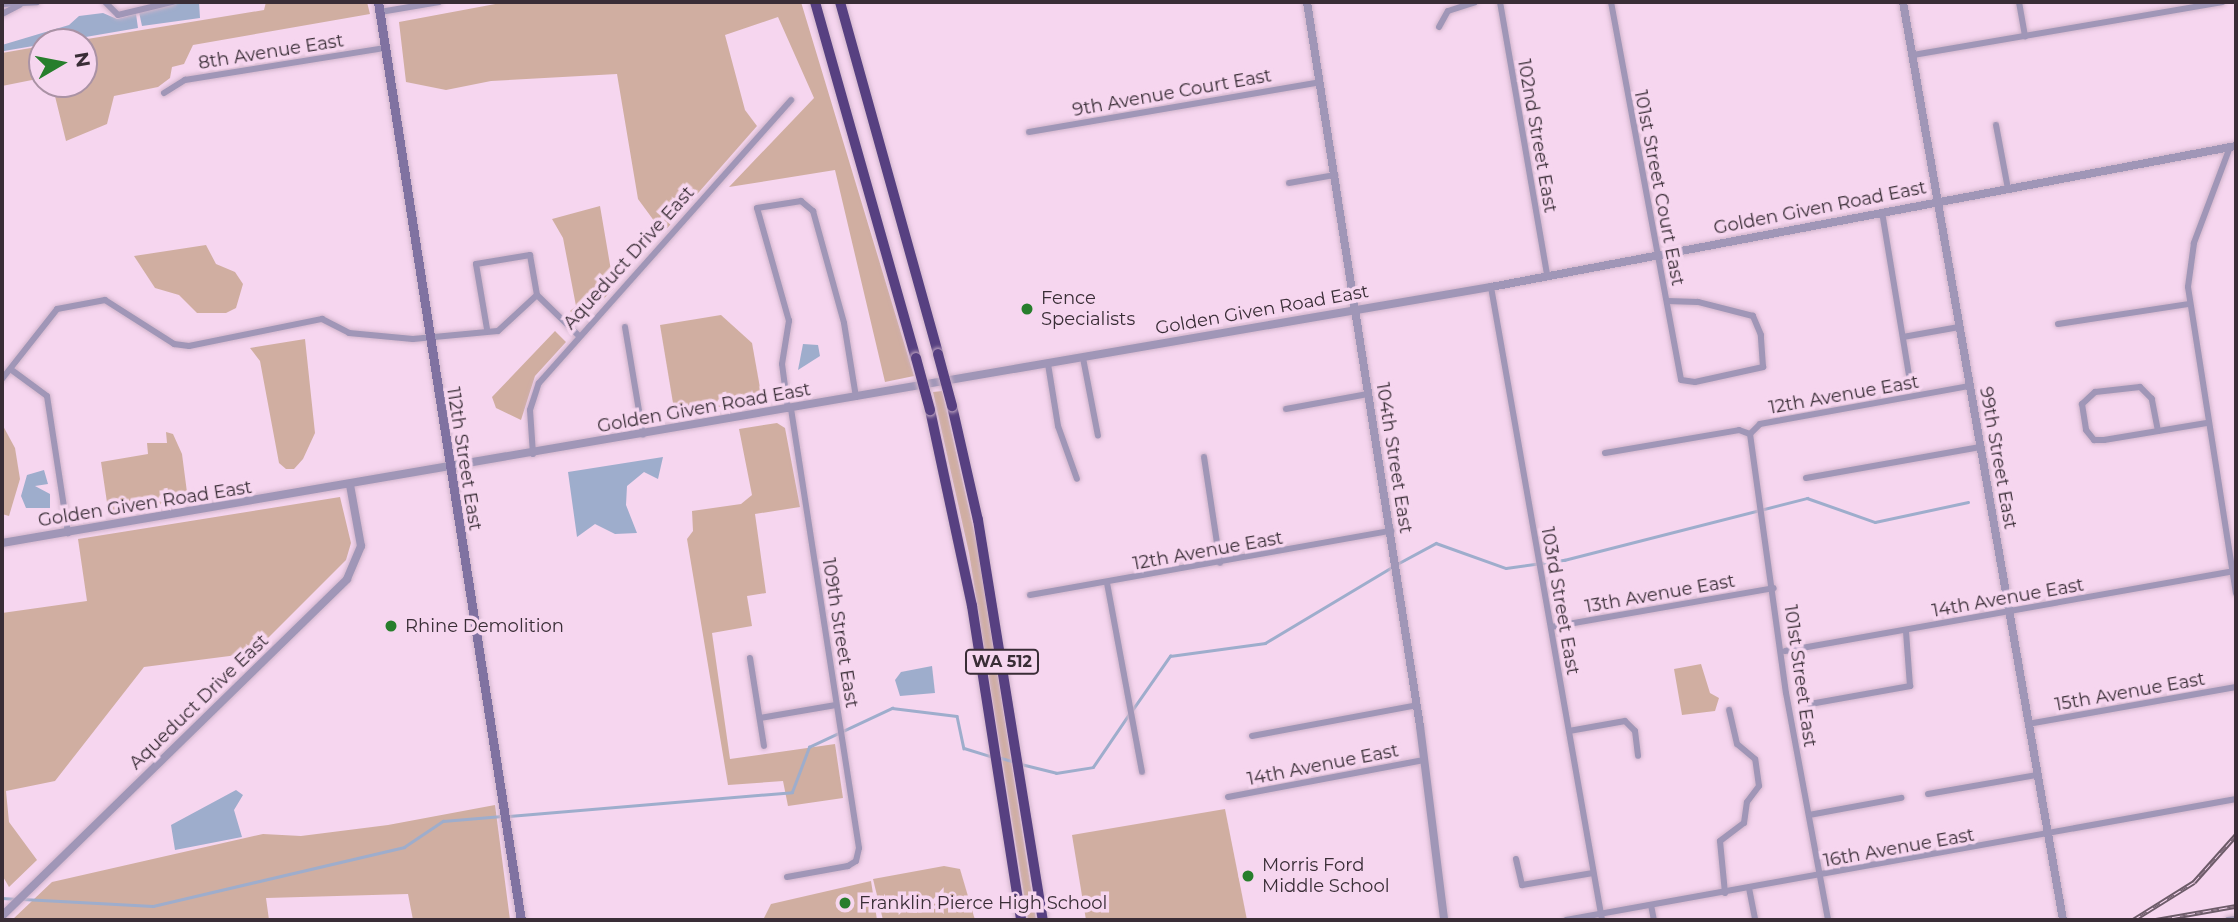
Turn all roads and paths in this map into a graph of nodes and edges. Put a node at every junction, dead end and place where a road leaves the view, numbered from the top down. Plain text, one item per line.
1 (37, 2) edge
2 (105, 2) edge
3 (172, 2) edge
4 (378, 2) edge
5 (439, 2) edge
6 (815, 2) edge
7 (840, 2) edge
8 (1307, 2) edge
9 (1475, 2) edge
10 (1500, 2) edge
11 (1611, 2) edge
12 (1903, 2) edge
13 (2019, 2) edge
14 (2222, 2) edge
15 (2, 4) edge
16 (20, 5) junction
17 (380, 12) junction
18 (2, 14) edge
19 (1439, 27) dead end
20 (2025, 36) junction
21 (385, 48) junction
22 (1913, 55) junction
23 (1320, 82) junction
24 (164, 93) dead end
25 (791, 100) dead end
26 (1996, 125) dead end
27 (1029, 132) dead end
28 (2233, 147) edge
29 (1335, 175) junction
30 (1289, 183) dead end
31 (2008, 189) junction
32 (1938, 202) junction
33 (1882, 212) junction
34 (1654, 255) junction
35 (1547, 275) junction
36 (1491, 287) junction
37 (537, 295) junction
38 (1667, 301) junction
39 (2189, 304) junction
40 (1356, 310) junction
41 (2058, 324) dead end
42 (625, 327) dead end
43 (1959, 327) junction
44 (487, 328) junction
45 (579, 336) junction
46 (431, 337) junction
47 (1903, 337) junction
48 (1083, 358) junction
49 (1048, 364) junction
50 (13, 371) junction
51 (2, 379) edge
52 (1910, 382) dead end
53 (1970, 386) junction
54 (1368, 394) junction
55 (856, 397) junction
56 (789, 409) junction
57 (1286, 409) dead end
58 (2207, 423) junction
59 (2158, 431) junction
60 (1750, 434) junction
61 (643, 435) junction
62 (1098, 436) dead end
63 (1980, 447) junction
64 (1605, 453) dead end
65 (533, 454) junction
66 (1205, 457) dead end
67 (449, 468) junction
68 (1806, 478) dead end
69 (1077, 480) dead end
70 (350, 485) junction
71 (1391, 531) junction
72 (68, 533) junction
73 (2, 543) edge
74 (1220, 563) junction
75 (2234, 571) edge
76 (1107, 583) junction
77 (1774, 588) junction
78 (2236, 593) edge
79 (1030, 595) dead end
80 (2009, 611) junction
81 (1550, 627) junction
82 (1906, 631) junction
83 (1784, 651) junction
84 (750, 659) dead end
85 (2236, 687) edge
86 (1810, 704) dead end
87 (836, 705) junction
88 (1417, 705) junction
89 (1728, 710) dead end
90 (760, 718) junction
91 (2028, 724) junction
92 (1569, 731) junction
93 (1252, 736) dead end
94 (764, 746) dead end
95 (1638, 756) dead end
96 (1423, 760) junction
97 (1142, 772) dead end
98 (2037, 775) junction
99 (1928, 794) dead end
100 (1228, 797) dead end
101 (1900, 798) dead end
102 (2236, 799) edge
103 (1809, 815) junction
104 (2048, 837) junction
105 (1516, 859) dead end
106 (1594, 873) junction
107 (1820, 876) junction
108 (787, 877) dead end
109 (1749, 888) junction
110 (1725, 893) junction
111 (1651, 905) junction
112 (2, 915) edge
113 (1602, 917) edge
114 (2236, 919) edge
115 (522, 920) edge
116 (1021, 920) edge
117 (1043, 920) edge
118 (1444, 920) edge
119 (1566, 920) edge
120 (1654, 920) edge
121 (1755, 920) edge
122 (1828, 920) edge
123 (2063, 920) edge
124 (2228, 920) edge

1 - 16 street
2 - 3 street
4 - 17 main road, 112th Street East
5 - 17 street
6 - 116 highway, WA 512, bridge
7 - 117 highway, WA 512, bridge
8 - 23 street, 104th Street East
9 - 19 street
10 - 35 street, 102nd Street East
11 - 34 street, 101st Street Court East
12 - 22 street, 99th Street East
13 - 20 street
14 - 20 street
15 - 16 street
16 - 18 street
17 - 21 main road, 112th Street East
20 - 22 street
21 - 24 street, 8th Avenue East
21 - 46 main road, 112th Street East
22 - 32 street, 99th Street East
23 - 27 street, 9th Avenue Court East
23 - 29 street, 104th Street East
25 - 45 street, Aqueduct Drive East
26 - 31 street
28 - 31 street, Golden Given Road East
28 - 39 street
29 - 30 street
29 - 40 street, 104th Street East
31 - 32 street, Golden Given Road East
32 - 33 street, Golden Given Road East
32 - 43 street, 99th Street East
33 - 34 street, Golden Given Road East
33 - 47 street
34 - 35 street, Golden Given Road East
34 - 38 street, 101st Street Court East
35 - 36 street, Golden Given Road East
36 - 40 street, Golden Given Road East
36 - 81 street, 103rd Street East
37 - 44 street
37 - 44 street
37 - 45 street
38 - 38 street, 101st Street Court East
39 - 41 street
39 - 58 street
40 - 48 street, Golden Given Road East
40 - 54 street, 104th Street East
42 - 61 street
43 - 47 street
43 - 53 street, 99th Street East
44 - 46 street
45 - 65 street, Aqueduct Drive East
46 - 50 street
46 - 67 main road, 112th Street East
47 - 52 street
48 - 49 street, Golden Given Road East
48 - 62 street
49 - 55 street, Golden Given Road East
49 - 69 street
50 - 51 street
50 - 72 street
53 - 60 street, 12th Avenue East
53 - 63 street, 99th Street East
54 - 57 street
54 - 71 street, 104th Street East
55 - 56 street, Golden Given Road East
55 - 56 street, 109th Street East
56 - 61 street, Golden Given Road East
56 - 87 street, 109th Street East
58 - 59 street
58 - 75 street
59 - 59 street
60 - 64 street, 12th Avenue East
60 - 77 street, 101st Street East
61 - 65 street, Golden Given Road East
63 - 68 street
63 - 80 street, 99th Street East
65 - 67 street, Golden Given Road East
66 - 74 street
67 - 70 street, Golden Given Road East
67 - 115 main road, 112th Street East
70 - 72 street, Golden Given Road East
70 - 112 street, Aqueduct Drive East
71 - 74 street, 12th Avenue East
71 - 88 street, 104th Street East
72 - 73 street, Golden Given Road East
74 - 76 street, 12th Avenue East
75 - 78 street
75 - 80 street, 14th Avenue East
76 - 79 street, 12th Avenue East
76 - 97 street
77 - 81 street, 13th Avenue East
77 - 83 street, 101st Street East
80 - 82 street, 14th Avenue East
80 - 91 street, 99th Street East
81 - 92 street, 103rd Street East
82 - 83 street, 14th Avenue East
82 - 86 street
83 - 103 street, 101st Street East
84 - 90 street
85 - 91 street, 15th Avenue East
87 - 90 street
87 - 108 street, 109th Street East
88 - 93 street
88 - 96 street, 104th Street East
89 - 110 street
90 - 94 street
91 - 98 street, 99th Street East
92 - 95 street
92 - 106 street, 103rd Street East
96 - 100 street, 14th Avenue East
96 - 118 street, 104th Street East
98 - 99 street
98 - 104 street, 99th Street East
101 - 103 street
102 - 104 street, 16th Avenue East
103 - 107 street, 101st Street East
104 - 107 street, 16th Avenue East
104 - 123 street, 99th Street East
105 - 106 street
106 - 113 street, 103rd Street East
107 - 109 street, 16th Avenue East
107 - 122 street, 101st Street East
109 - 110 street, 16th Avenue East
109 - 121 street
110 - 111 street, 16th Avenue East
111 - 113 street, 16th Avenue East
111 - 120 street
113 - 119 street, 16th Avenue East
114 - 124 street

